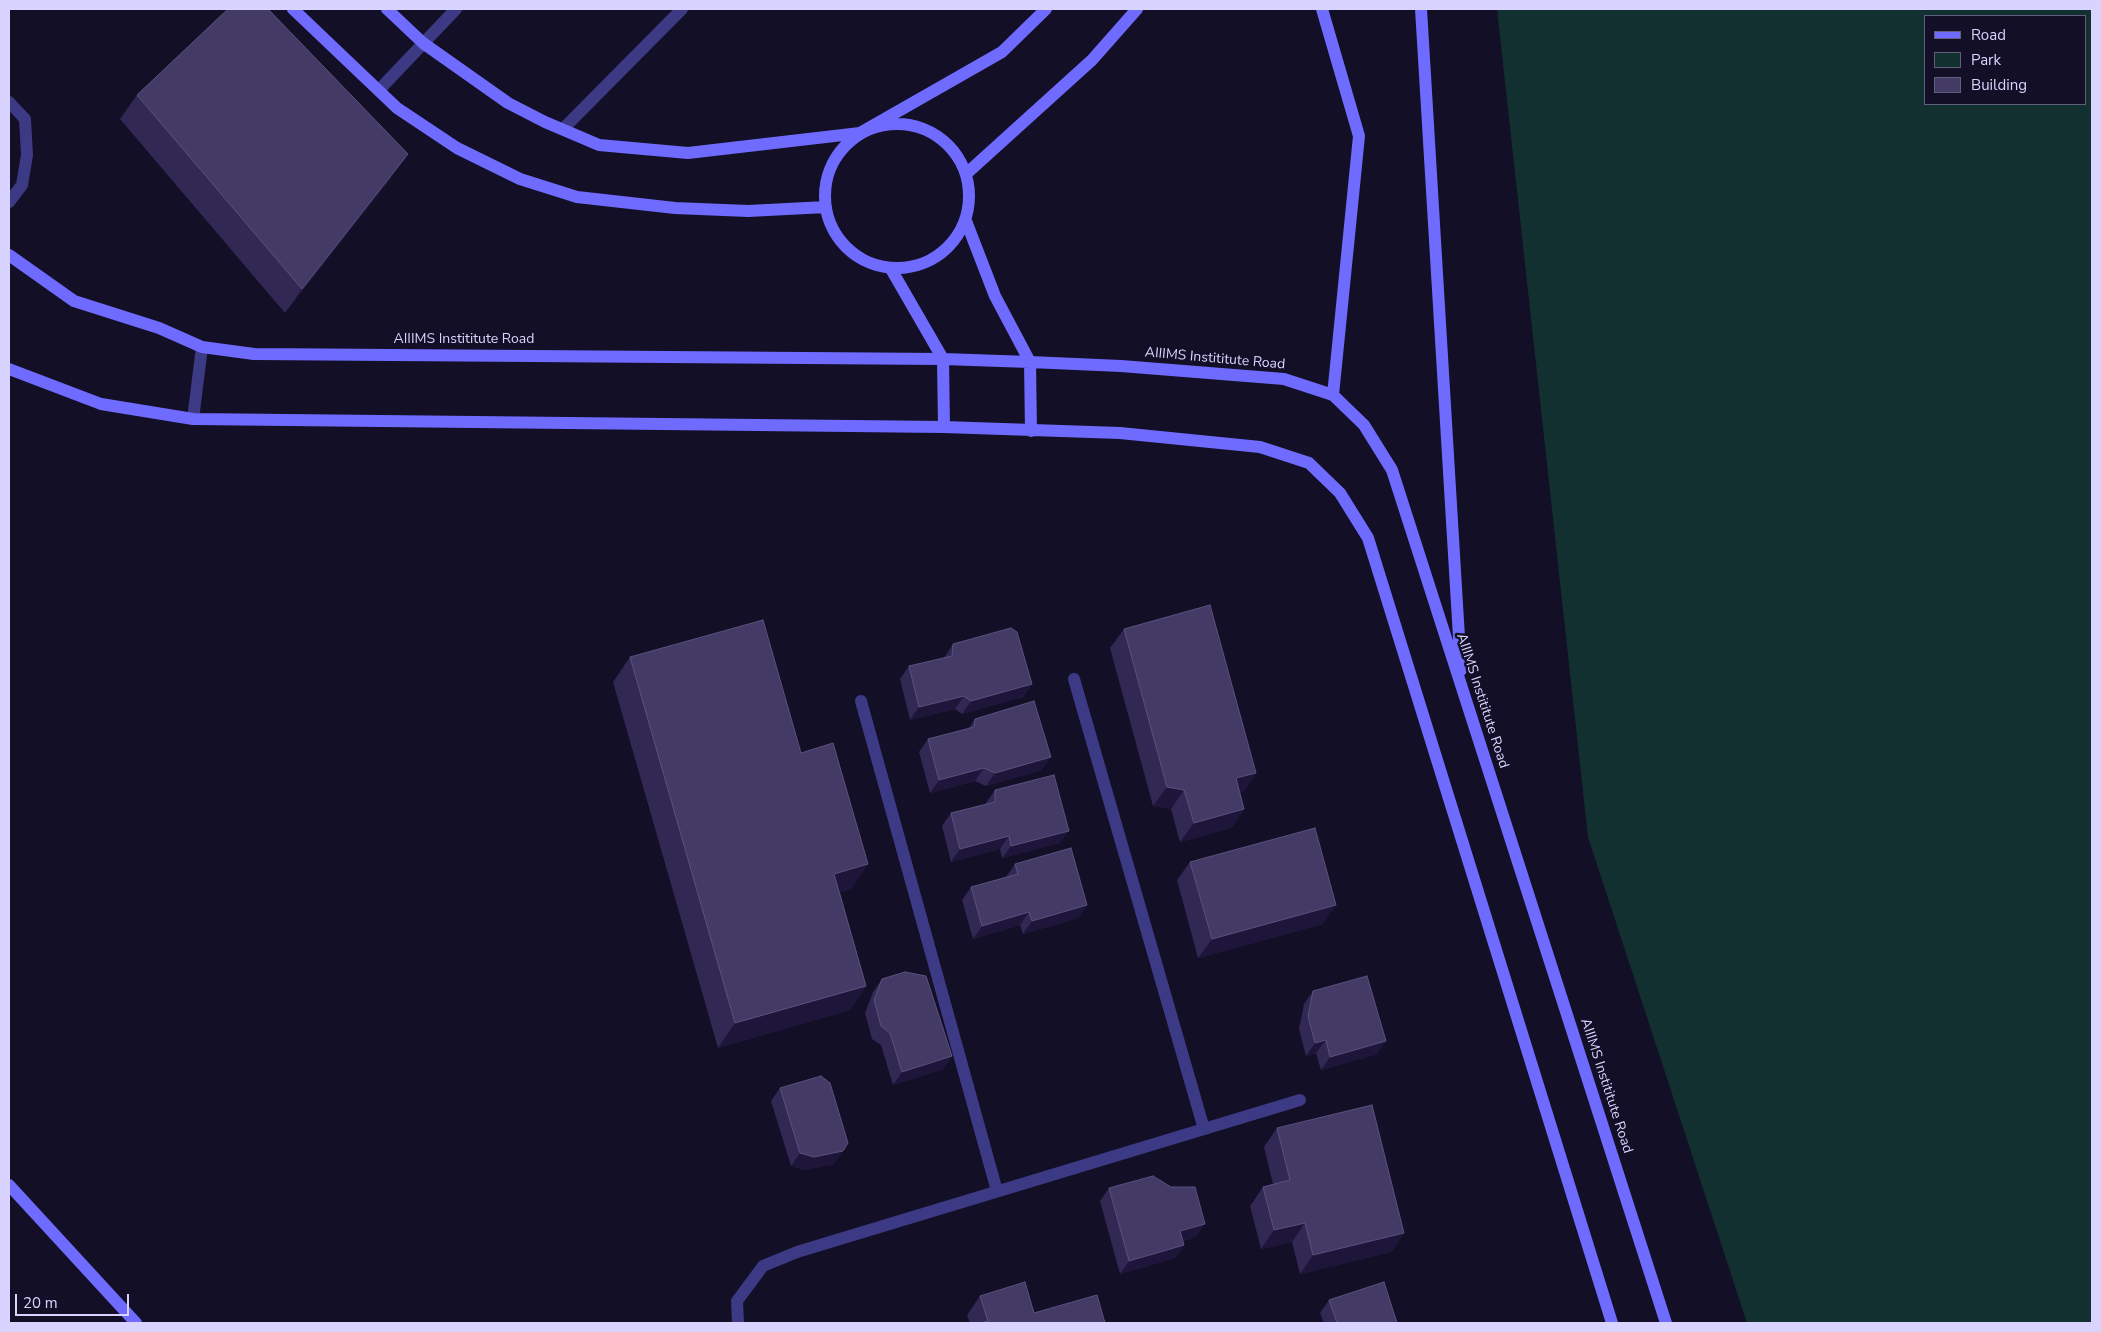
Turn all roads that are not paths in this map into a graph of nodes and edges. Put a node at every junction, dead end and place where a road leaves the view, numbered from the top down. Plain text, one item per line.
1 (293, 9) edge
2 (387, 9) edge
3 (456, 9) edge
4 (682, 9) edge
5 (1046, 9) edge
6 (1137, 9) edge
7 (1322, 9) edge
8 (1421, 9) edge
9 (424, 42) junction
10 (379, 90) junction
11 (9, 102) edge
12 (563, 129) junction
13 (860, 132) junction
14 (966, 174) junction
15 (9, 202) edge
16 (826, 207) junction
17 (966, 221) junction
18 (9, 255) edge
19 (891, 269) junction
20 (202, 347) junction
21 (943, 359) junction
22 (1030, 362) junction
23 (9, 369) edge
24 (1333, 395) junction
25 (193, 419) junction
26 (944, 428) junction
27 (1031, 430) junction
28 (1074, 679) dead end
29 (1462, 689) junction
30 (861, 701) dead end
31 (1300, 1100) dead end
32 (1204, 1129) junction
33 (9, 1185) edge
34 (997, 1191) junction
35 (136, 1323) edge
36 (738, 1323) edge
37 (1612, 1323) edge
38 (1666, 1323) edge

1 - 10 street
2 - 9 street
3 - 9 street
4 - 12 street
5 - 13 street
6 - 14 street
7 - 24 street
8 - 29 street
9 - 10 street
9 - 12 street
10 - 16 street
11 - 15 street
12 - 13 street
13 - 14 street
13 - 16 street
14 - 17 street
16 - 19 street
17 - 19 street
17 - 22 street
18 - 20 street, AIIIMS Instititute Road
19 - 21 street
20 - 21 street, AIIIMS Instititute Road
20 - 25 street
21 - 22 street, AIIIMS Instititute Road
21 - 26 street
22 - 24 street, AIIIMS Instititute Road
22 - 27 street
23 - 25 street
24 - 29 street, AIIIMS Instititute Road
25 - 26 street
26 - 27 street
27 - 37 street
28 - 32 street
29 - 38 street, AIIIMS Instititute Road
30 - 34 street
31 - 32 street
32 - 34 street
33 - 35 street
34 - 36 street

